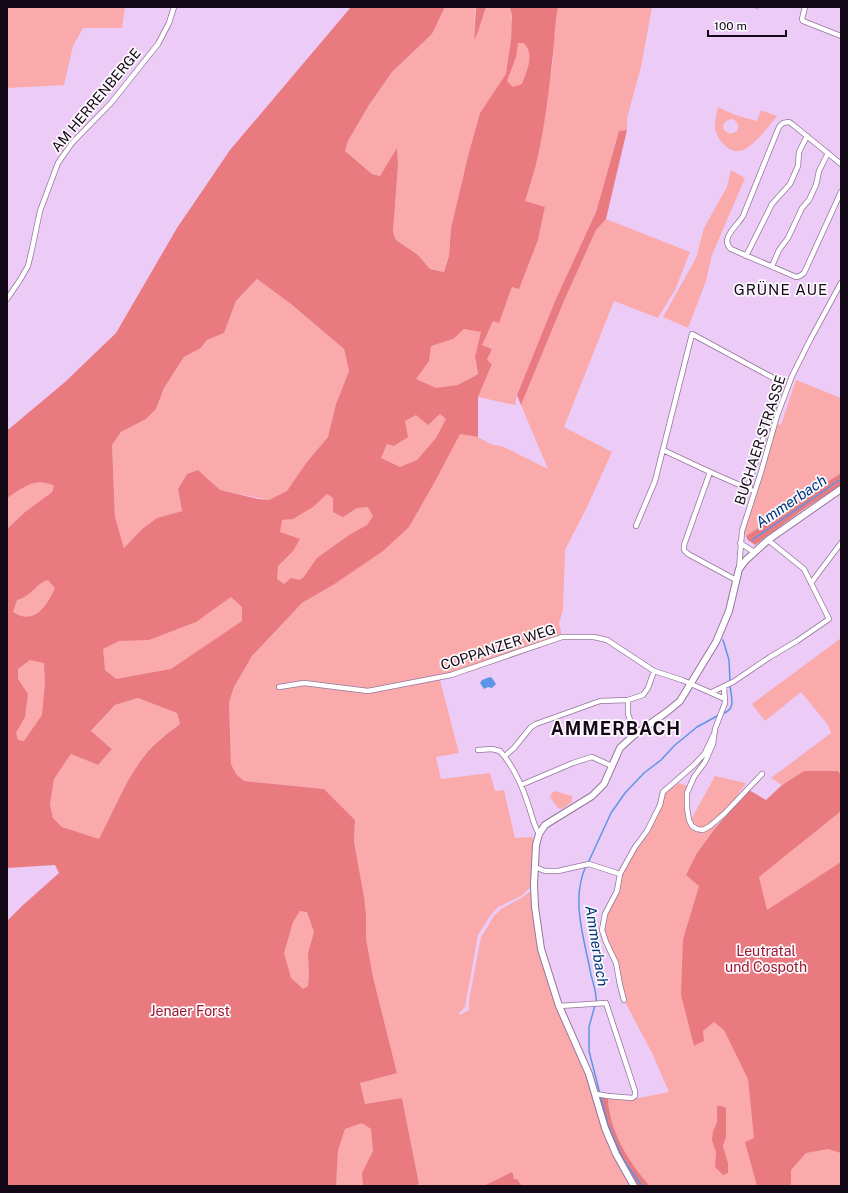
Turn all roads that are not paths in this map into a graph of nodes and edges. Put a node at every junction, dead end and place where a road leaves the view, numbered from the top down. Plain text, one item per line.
1 (174, 7) edge
2 (805, 7) edge
3 (841, 36) edge
4 (807, 136) junction
5 (828, 153) junction
6 (841, 164) edge
7 (841, 192) edge
8 (746, 256) junction
9 (772, 266) junction
10 (841, 283) edge
11 (7, 299) edge
12 (664, 450) junction
13 (710, 472) junction
14 (841, 489) edge
15 (752, 490) junction
16 (636, 526) dead end
17 (768, 540) junction
18 (740, 543) junction
19 (841, 543) edge
20 (754, 552) junction
21 (739, 569) junction
22 (736, 580) junction
23 (811, 583) junction
24 (654, 671) junction
25 (690, 684) junction
26 (726, 686) junction
27 (279, 687) dead end
28 (712, 692) junction
29 (725, 699) junction
30 (628, 700) junction
31 (635, 734) junction
32 (713, 736) junction
33 (478, 750) dead end
34 (505, 756) junction
35 (612, 766) junction
36 (762, 774) dead end
37 (521, 785) junction
38 (539, 834) junction
39 (536, 867) junction
40 (620, 874) junction
41 (624, 1000) dead end
42 (558, 1006) junction
43 (596, 1094) junction
44 (634, 1186) edge

1 - 11 street, AM HERRENBERGE
2 - 3 street
4 - 5 street
4 - 8 street
4 - 8 street
5 - 6 street
5 - 9 street
7 - 9 street
8 - 9 street
10 - 15 street, BUCHAER STRASSE
12 - 13 street
12 - 15 street, BUCHAER STRASSE
12 - 16 street
13 - 15 street
13 - 22 street
14 - 17 main road
15 - 18 street, BUCHAER STRASSE
17 - 20 main road
17 - 23 street
18 - 20 street
18 - 21 street, BUCHAER STRASSE
19 - 23 street
20 - 21 main road
21 - 22 main road
22 - 25 main road
23 - 26 street
24 - 25 street, COPPANZER WEG
24 - 27 street, COPPANZER WEG
24 - 30 street
25 - 28 street, COPPANZER WEG
25 - 31 main road
26 - 28 street
26 - 29 street
28 - 29 street, COPPANZER WEG
29 - 32 street
30 - 31 street
30 - 34 street
31 - 35 main road
32 - 36 street
32 - 40 street
33 - 34 street
34 - 37 street
35 - 37 street
35 - 38 main road
37 - 38 street
38 - 39 main road
39 - 40 street
39 - 42 main road
40 - 41 street
42 - 43 main road
42 - 43 street
43 - 44 main road

